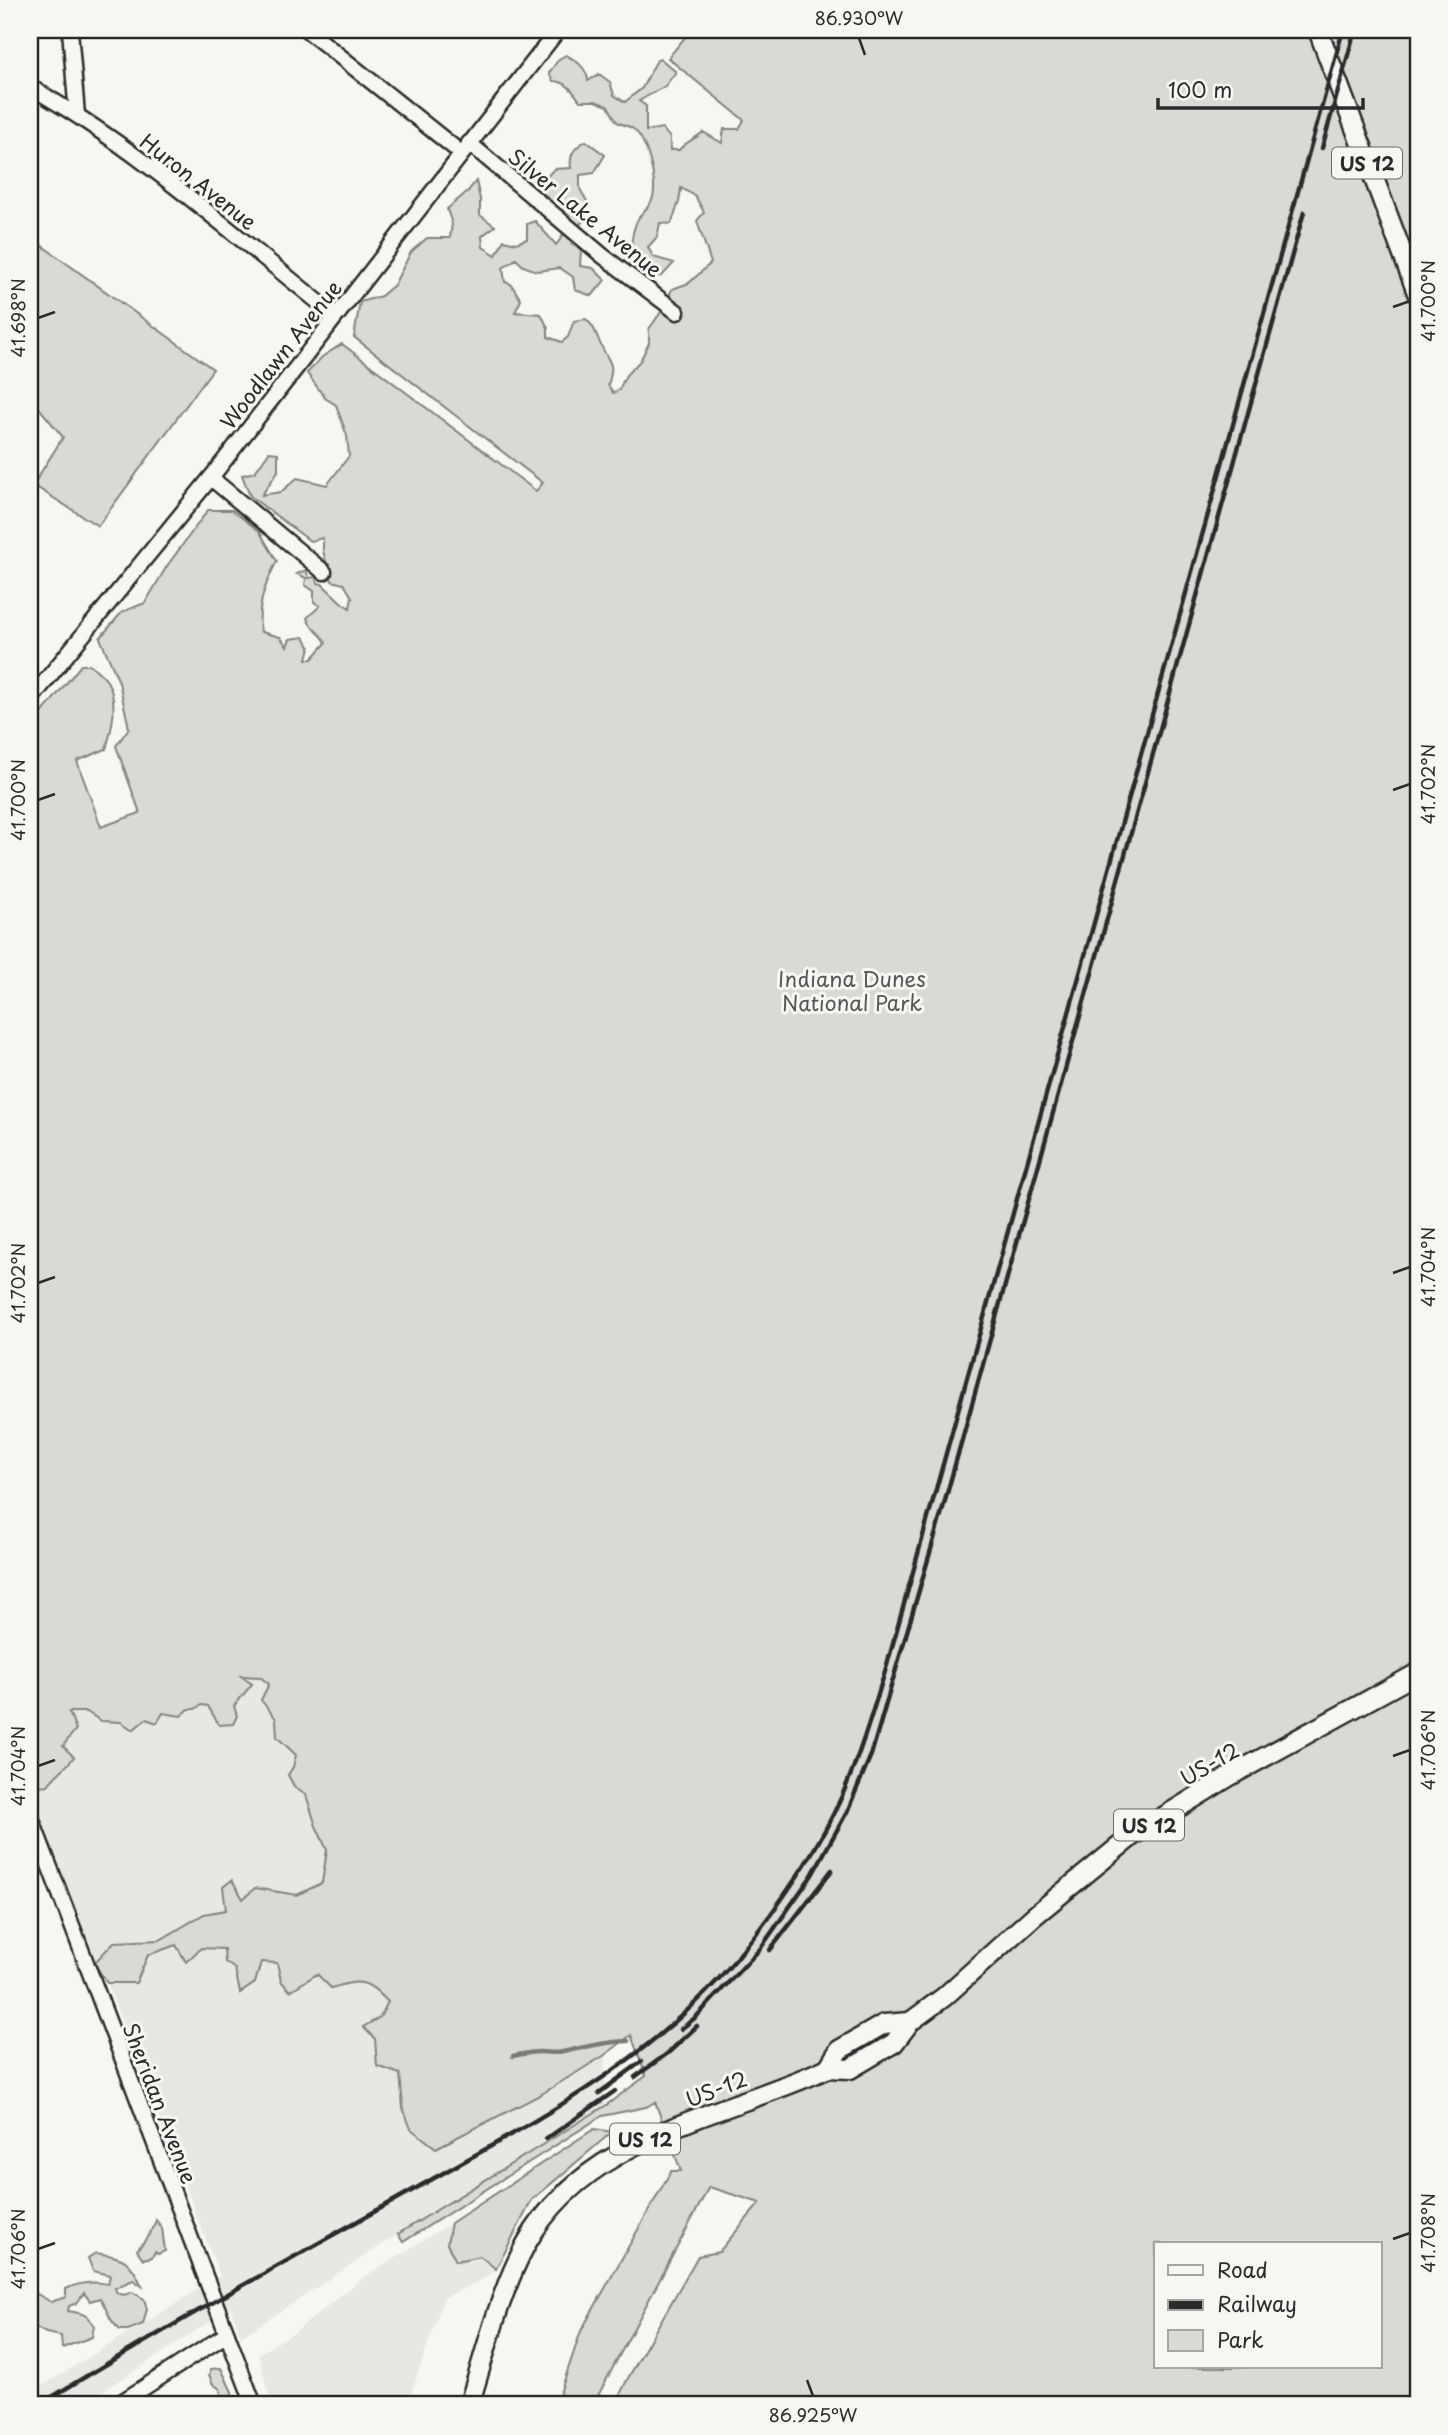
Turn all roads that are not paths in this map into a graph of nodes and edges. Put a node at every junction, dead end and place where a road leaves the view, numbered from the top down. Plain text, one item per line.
1 (71, 30) edge
2 (307, 30) edge
3 (558, 30) edge
4 (1318, 30) edge
5 (30, 87) edge
6 (77, 115) junction
7 (465, 148) junction
8 (1418, 295) edge
9 (677, 312) dead end
10 (335, 316) junction
11 (211, 478) junction
12 (324, 572) dead end
13 (30, 700) edge
14 (1418, 1674) edge
15 (30, 1815) edge
16 (227, 2334) junction
17 (117, 2405) edge
18 (254, 2405) edge
19 (469, 2405) edge

1 - 6 street
2 - 7 street, Silver Lake Avenue
3 - 7 street, Woodlawn Avenue
4 - 8 main road, US 12
5 - 6 street, Huron Avenue
6 - 10 street, Huron Avenue
7 - 9 street, Silver Lake Avenue
7 - 10 street, Woodlawn Avenue
10 - 11 street, Woodlawn Avenue
11 - 12 street
11 - 13 street, Woodlawn Avenue
14 - 19 main road, US-12 / US 12
15 - 16 street, Sheridan Avenue
16 - 17 street
16 - 18 street, Sheridan Avenue

